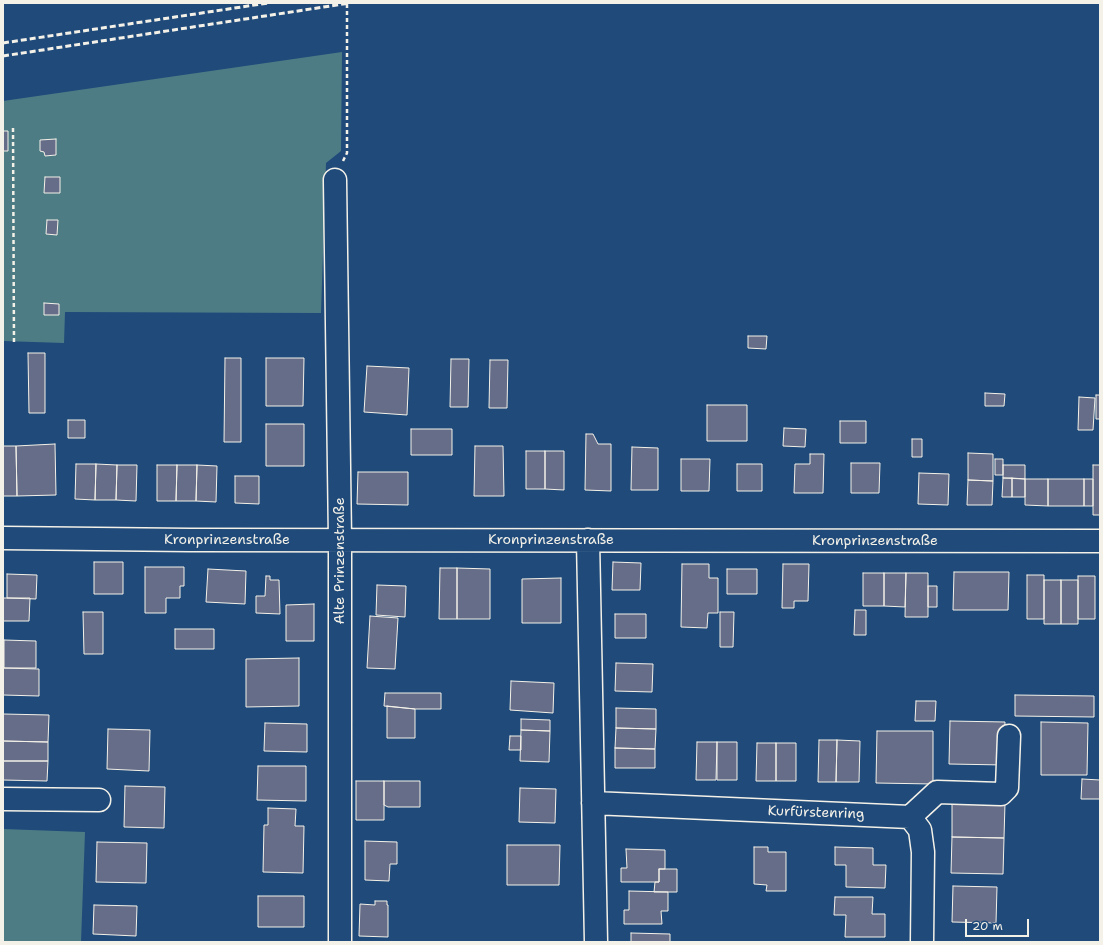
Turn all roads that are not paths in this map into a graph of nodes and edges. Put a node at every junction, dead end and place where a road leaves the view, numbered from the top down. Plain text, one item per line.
1 (335, 180) road end
2 (3, 538) edge
3 (340, 540) junction
4 (588, 540) junction
5 (1100, 541) edge
6 (1009, 736) dead end
7 (3, 799) edge
8 (99, 800) dead end
9 (593, 803) junction
10 (910, 817) junction
11 (340, 942) edge
12 (596, 942) edge
13 (922, 942) edge

1 - 3 street, Alte Prinzenstraße
2 - 3 street, Kronprinzenstraße
3 - 4 street, Kronprinzenstraße
3 - 11 street, Alte Prinzenstraße
4 - 5 street, Kronprinzenstraße
4 - 9 street
6 - 10 street
7 - 8 street
9 - 10 street, Kurfürstenring
9 - 12 street
10 - 13 street

